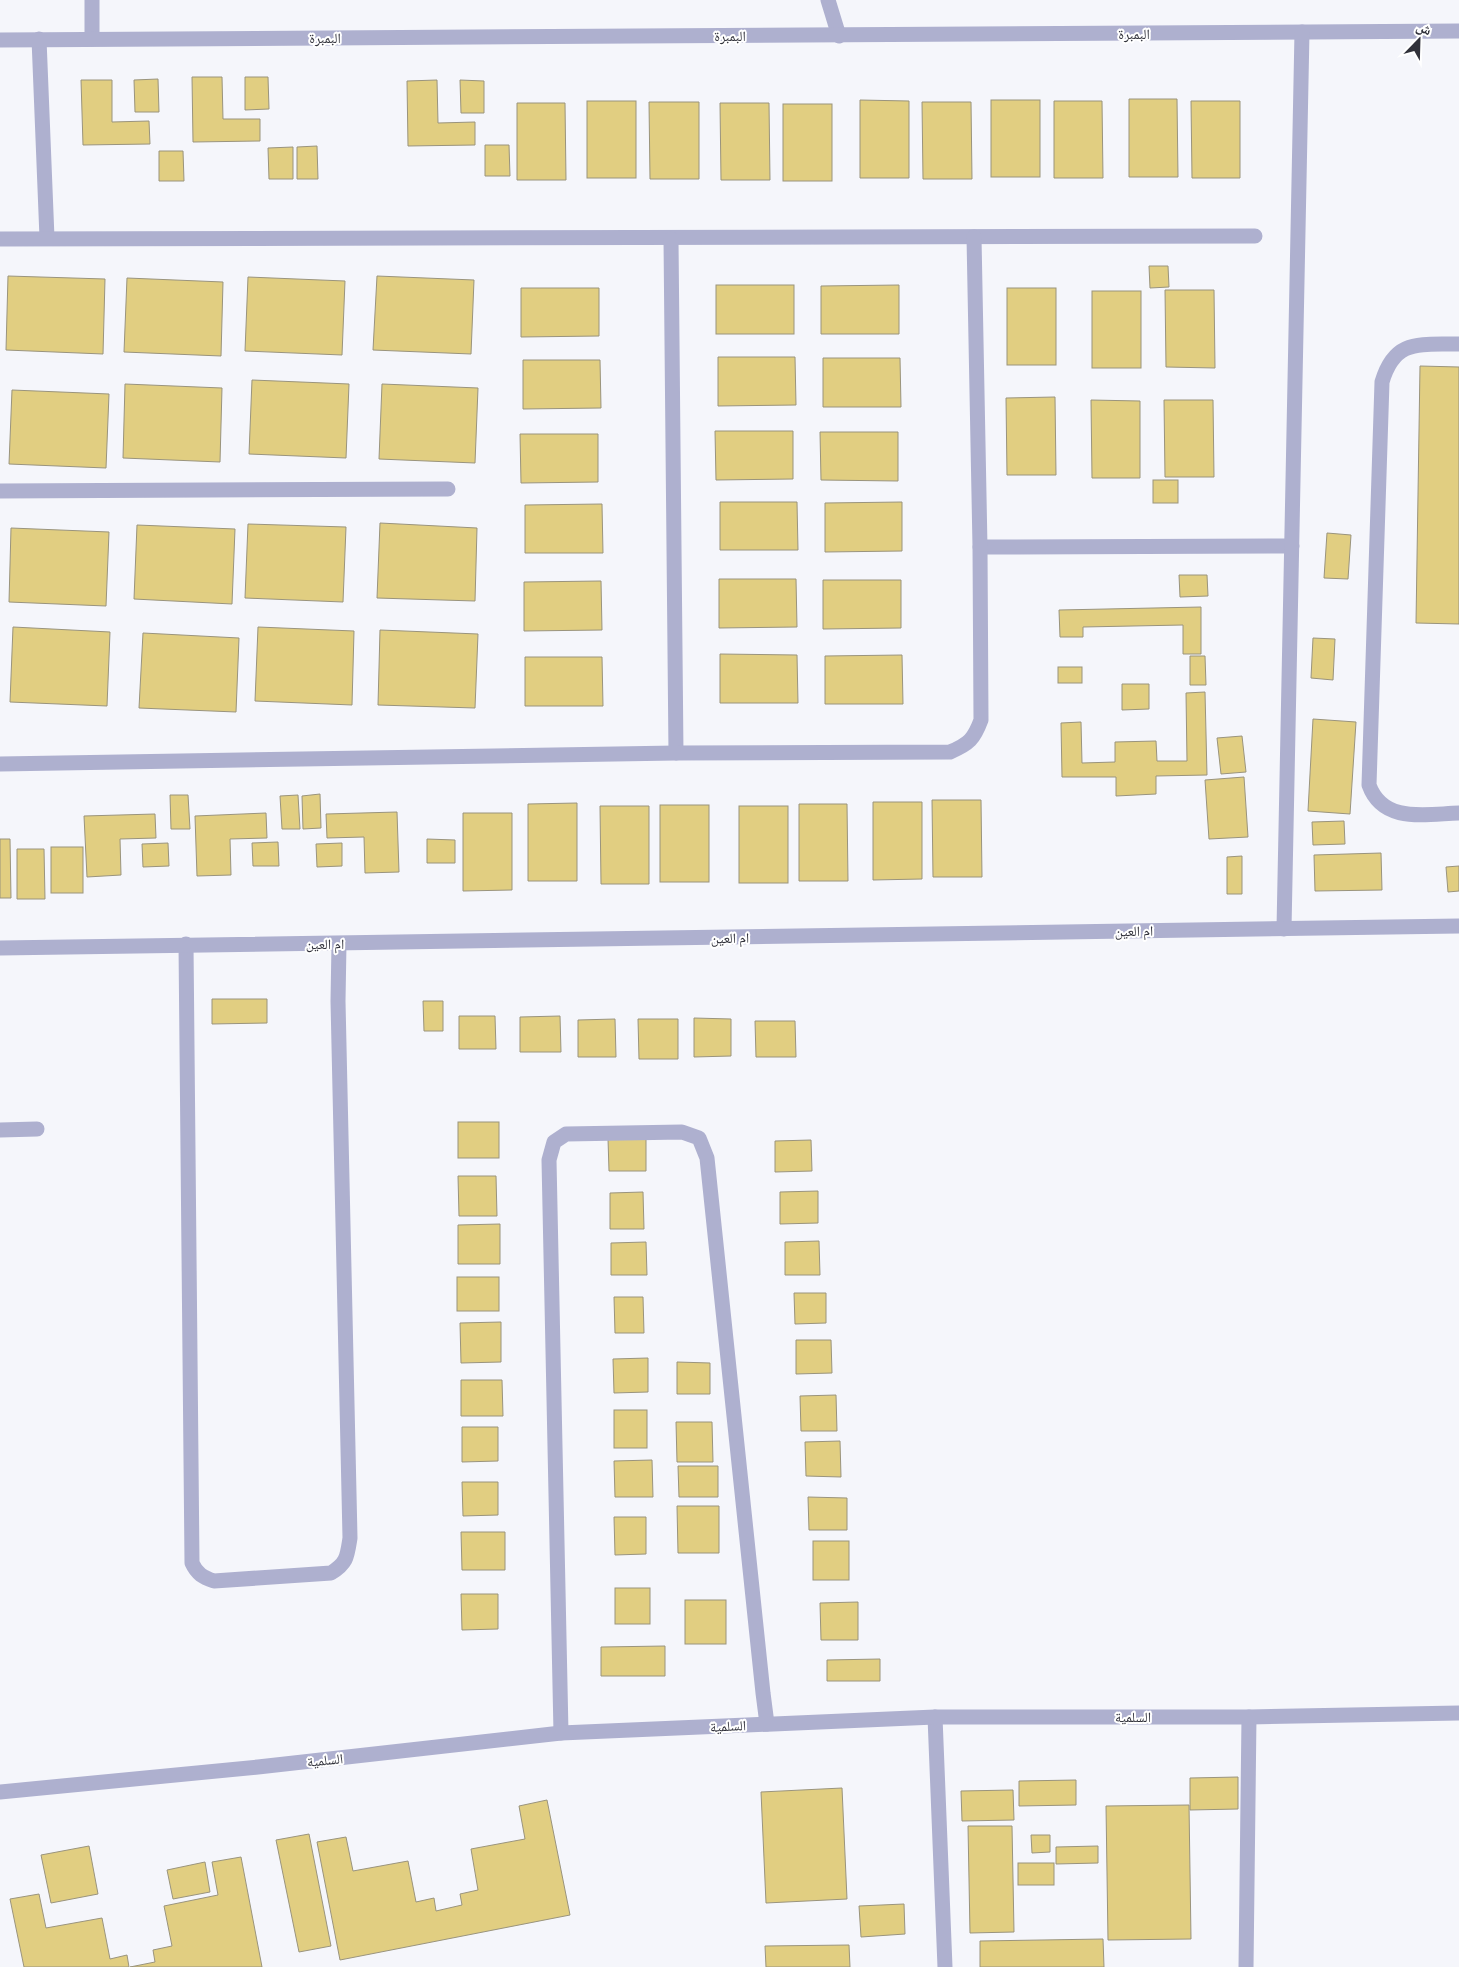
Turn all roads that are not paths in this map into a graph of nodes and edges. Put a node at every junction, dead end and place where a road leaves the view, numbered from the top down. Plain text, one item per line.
1 (92, 0) edge
2 (828, 0) edge
3 (1459, 31) edge
4 (1302, 32) junction
5 (839, 36) junction
6 (92, 39) junction
7 (0, 40) edge
8 (39, 40) junction
9 (1255, 236) dead end
10 (974, 237) junction
11 (47, 238) junction
12 (0, 239) edge
13 (671, 239) junction
14 (1459, 344) edge
15 (448, 489) dead end
16 (0, 491) edge
17 (1292, 546) junction
18 (980, 547) junction
19 (676, 753) junction
20 (0, 764) edge
21 (1459, 813) edge
22 (1459, 926) edge
23 (1284, 929) junction
24 (186, 944) junction
25 (339, 944) junction
26 (0, 948) edge
27 (37, 1129) dead end
28 (0, 1130) edge
29 (1459, 1712) edge
30 (935, 1717) junction
31 (1249, 1717) junction
32 (767, 1724) junction
33 (561, 1733) junction
34 (0, 1792) edge
35 (945, 1967) edge
36 (1246, 1967) edge

1 - 6 street
2 - 5 street
3 - 4 street, البمبرة
4 - 5 street, البمبرة
4 - 17 street
5 - 6 street, البمبرة
6 - 8 street, البمبرة
7 - 8 street, البمبرة
8 - 11 street
9 - 10 street
10 - 13 street
10 - 18 street
11 - 12 street
11 - 13 street
13 - 19 street
14 - 21 street
15 - 16 street
17 - 18 street
17 - 23 street
18 - 19 street
19 - 20 street
22 - 23 street, ام العين
23 - 25 street, ام العين
24 - 25 street, ام العين
24 - 25 street
24 - 26 street, ام العين
27 - 28 street
29 - 31 street, السلمية
30 - 31 street, السلمية
30 - 32 street, السلمية
30 - 35 street
31 - 36 street
32 - 33 street, السلمية
32 - 33 street
33 - 34 street, السلمية

